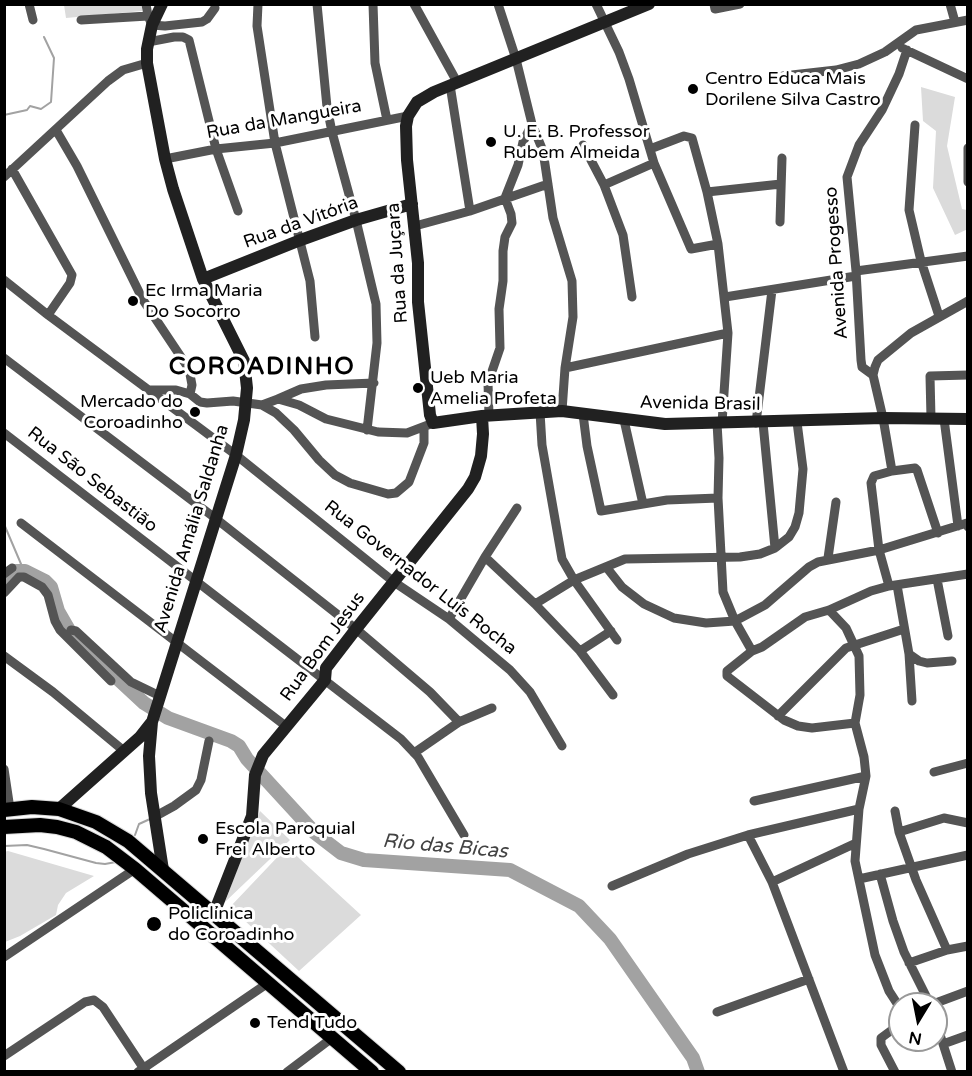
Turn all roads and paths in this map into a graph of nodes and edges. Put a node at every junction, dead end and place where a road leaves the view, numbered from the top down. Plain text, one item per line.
1 (29, 4) edge
2 (146, 4) edge
3 (162, 4) edge
4 (258, 4) edge
5 (317, 4) edge
6 (373, 4) edge
7 (414, 4) edge
8 (498, 4) edge
9 (596, 4) edge
10 (649, 4) edge
11 (714, 4) edge
12 (740, 4) edge
13 (950, 4) edge
14 (215, 8) dead end
15 (33, 20) dead end
16 (150, 20) junction
17 (968, 20) edge
18 (81, 21) dead end
19 (955, 22) junction
20 (605, 24) junction
21 (148, 42) junction
22 (896, 45) junction
23 (907, 50) junction
24 (516, 59) junction
25 (147, 63) junction
26 (783, 76) dead end
27 (968, 79) edge
28 (454, 84) junction
29 (408, 116) junction
30 (387, 120) junction
31 (532, 124) junction
32 (915, 125) dead end
33 (56, 130) junction
34 (332, 132) junction
35 (275, 143) junction
36 (583, 144) dead end
37 (968, 148) edge
38 (216, 149) junction
39 (650, 149) junction
40 (782, 158) dead end
41 (165, 159) junction
42 (654, 163) junction
43 (12, 169) junction
44 (4, 177) edge
45 (968, 182) edge
46 (548, 184) junction
47 (781, 184) junction
48 (604, 185) junction
49 (707, 192) junction
50 (505, 198) junction
51 (412, 204) junction
52 (238, 211) dead end
53 (470, 211) junction
54 (357, 220) junction
55 (780, 222) dead end
56 (415, 226) junction
57 (298, 241) junction
58 (718, 244) junction
59 (968, 256) edge
60 (921, 261) junction
61 (856, 273) junction
62 (203, 279) junction
63 (4, 280) edge
64 (772, 290) junction
65 (632, 297) dead end
66 (725, 297) junction
67 (968, 301) edge
68 (48, 315) junction
69 (939, 316) junction
70 (728, 333) junction
71 (315, 337) dead end
72 (4, 358) edge
73 (565, 368) junction
74 (873, 375) junction
75 (968, 375) edge
76 (374, 383) junction
77 (148, 390) junction
78 (190, 394) junction
79 (278, 399) junction
80 (247, 402) junction
81 (262, 405) junction
82 (562, 411) junction
83 (540, 412) junction
84 (583, 414) junction
85 (485, 415) junction
86 (884, 418) junction
87 (938, 418) junction
88 (968, 419) edge
89 (624, 420) junction
90 (797, 422) junction
91 (719, 423) junction
92 (760, 423) junction
93 (429, 425) junction
94 (367, 430) junction
95 (4, 433) edge
96 (236, 455) junction
97 (892, 471) junction
98 (718, 498) junction
99 (836, 502) dead end
100 (643, 504) junction
101 (517, 508) dead end
102 (215, 518) junction
103 (21, 523) dead end
104 (964, 525) edge
105 (939, 532) junction
106 (775, 548) junction
107 (879, 550) junction
108 (485, 557) junction
109 (720, 558) junction
110 (828, 558) junction
111 (607, 568) junction
112 (968, 574) edge
113 (937, 579) junction
114 (196, 580) junction
115 (574, 580) junction
116 (394, 582) junction
117 (893, 585) junction
118 (4, 592) edge
119 (535, 604) junction
120 (829, 610) junction
121 (449, 619) junction
122 (735, 621) junction
123 (356, 629) junction
124 (904, 629) junction
125 (611, 630) junction
126 (68, 633) junction
127 (948, 636) dead end
128 (617, 640) dead end
129 (176, 643) junction
130 (854, 643) junction
131 (580, 651) junction
132 (752, 651) junction
133 (909, 654) junction
134 (4, 656) edge
135 (952, 661) dead end
136 (325, 680) junction
137 (111, 681) dead end
138 (613, 695) dead end
139 (159, 699) junction
140 (912, 701) dead end
141 (492, 708) dead end
142 (778, 716) junction
143 (459, 722) junction
144 (855, 723) junction
145 (287, 727) junction
146 (144, 739) junction
147 (209, 741) dead end
148 (562, 746) dead end
149 (124, 751) junction
150 (414, 753) junction
151 (968, 763) edge
152 (4, 769) edge
153 (934, 772) dead end
154 (866, 776) junction
155 (754, 801) dead end
156 (859, 809) junction
157 (7, 810) edge
158 (59, 810) junction
159 (895, 811) dead end
160 (154, 817) junction
161 (968, 823) edge
162 (4, 827) edge
163 (899, 832) junction
164 (464, 835) dead end
165 (748, 835) junction
166 (856, 843) junction
167 (968, 855) edge
168 (911, 867) junction
169 (135, 869) junction
170 (163, 870) junction
171 (880, 874) junction
172 (860, 879) junction
173 (772, 882) junction
174 (155, 886) junction
175 (612, 886) dead end
176 (214, 913) junction
177 (226, 946) junction
178 (968, 946) edge
179 (947, 950) junction
180 (4, 957) edge
181 (267, 959) junction
182 (909, 963) junction
183 (810, 979) junction
184 (268, 983) junction
185 (968, 991) edge
186 (890, 992) edge
187 (925, 992) edge
188 (948, 998) edge
189 (717, 1012) dead end
190 (888, 1032) edge
191 (968, 1035) edge
192 (332, 1038) junction
193 (948, 1042) edge
194 (946, 1052) edge
195 (4, 1056) edge
196 (143, 1070) edge
197 (287, 1071) edge
198 (372, 1071) edge
199 (399, 1071) edge
200 (844, 1071) edge
201 (895, 1071) edge
202 (952, 1071) edge

1 - 15 street
2 - 16 street
3 - 16 street, Avenida Amália Saldanha
4 - 35 street
5 - 34 street
6 - 30 street
7 - 28 street
8 - 24 street
9 - 20 street
10 - 20 street
11 - 12 street
13 - 19 street
14 - 16 street
16 - 18 street
16 - 21 street, Avenida Amália Saldanha
17 - 19 street
19 - 22 street
20 - 24 street
20 - 39 street
21 - 25 street, Avenida Amália Saldanha
21 - 38 street
22 - 23 street
22 - 26 street
23 - 27 street
23 - 61 street, Avenida Progesso
24 - 28 street
24 - 31 street
25 - 33 street
25 - 41 street, Avenida Amália Saldanha
28 - 29 street
28 - 53 street
29 - 30 street, Rua da Mangueira
29 - 51 street, Rua da Juçara
30 - 34 street, Rua da Mangueira
31 - 46 street
31 - 50 street
32 - 60 street
33 - 43 street
33 - 78 street
34 - 35 street, Rua da Mangueira
34 - 54 street
35 - 38 street, Rua da Mangueira
35 - 57 street
36 - 48 street
37 - 45 street
38 - 41 street, Rua da Mangueira
38 - 52 street
39 - 42 street
39 - 49 street
40 - 47 street
41 - 62 street, Avenida Amália Saldanha
42 - 48 street
42 - 58 street
43 - 44 street
43 - 68 street
46 - 50 street
46 - 73 street
47 - 49 street
47 - 55 street
48 - 65 street
49 - 58 street
50 - 53 street
50 - 85 street
51 - 54 street, Rua da Vitória
51 - 56 street, Rua da Juçara
53 - 56 street
54 - 57 street, Rua da Vitória
54 - 76 street
56 - 93 street, Rua da Juçara
57 - 62 street, Rua da Vitória
57 - 71 street
58 - 66 street
59 - 60 street
60 - 61 street
60 - 69 street
61 - 64 street
61 - 74 street, Avenida Progesso
62 - 80 street, Avenida Amália Saldanha
63 - 68 street, Rua Governador Luís Rocha
64 - 66 street
64 - 92 street
66 - 70 street
67 - 69 street
68 - 77 street, Rua Governador Luís Rocha
69 - 74 street
70 - 73 street
70 - 91 street
72 - 102 street
73 - 82 street
74 - 86 street
75 - 87 street
76 - 79 street
76 - 94 street
77 - 78 street
77 - 96 street, Rua Governador Luís Rocha
78 - 80 street
79 - 81 street
79 - 94 street, Avenida Brasil
80 - 81 street
80 - 96 street, Avenida Amália Saldanha
81 - 93 street
82 - 83 street, Avenida Brasil
82 - 84 street, Avenida Brasil
83 - 85 street, Avenida Brasil
83 - 115 street
84 - 89 street, Avenida Brasil
84 - 100 street
85 - 93 street, Avenida Brasil
85 - 116 street, Rua Bom Jesus
86 - 87 street, Avenida Brasil
86 - 90 street, Avenida Brasil
86 - 97 street
87 - 88 street, Avenida Brasil
87 - 104 street
89 - 91 street, Avenida Brasil
89 - 100 street
90 - 92 street, Avenida Brasil
90 - 106 street
91 - 92 street, Avenida Brasil
91 - 98 street
92 - 106 street
93 - 94 street, Avenida Brasil
95 - 114 street, Rua São Sebastião
96 - 102 street, Avenida Amália Saldanha
96 - 116 street, Rua Governador Luís Rocha
97 - 105 street
97 - 107 street
98 - 100 street
98 - 109 street
99 - 110 street
101 - 108 street
102 - 114 street, Avenida Amália Saldanha
102 - 123 street
103 - 129 street
104 - 105 street
105 - 107 street
106 - 109 street
107 - 110 street
107 - 117 street
108 - 119 street
108 - 121 street
109 - 111 street
109 - 122 street
110 - 122 street
111 - 115 street
111 - 122 street
112 - 113 street
113 - 117 street
113 - 127 street
114 - 129 street, Avenida Amália Saldanha
114 - 136 street, Rua São Sebastião
115 - 119 street
115 - 125 street
116 - 121 street, Rua Governador Luís Rocha
116 - 123 street, Rua Bom Jesus
117 - 120 street
117 - 124 street
118 - 126 street
119 - 131 street
120 - 130 street
120 - 132 street
121 - 148 street, Rua Governador Luís Rocha
122 - 132 street
123 - 136 street, Rua Bom Jesus
123 - 143 street
124 - 130 street
124 - 133 street
125 - 128 street
125 - 131 street
126 - 137 street
126 - 139 street
129 - 139 street, Avenida Amália Saldanha
129 - 145 street
130 - 142 street
130 - 144 street
131 - 138 street
132 - 142 street
133 - 135 street
133 - 140 street
134 - 149 street
136 - 145 street, Rua Bom Jesus
136 - 150 street, Rua São Sebastião
139 - 146 street, Avenida Amália Saldanha
141 - 143 street
142 - 144 street
143 - 150 street
144 - 154 street
145 - 176 street, Rua Bom Jesus
146 - 149 street, Avenida Amália Saldanha
146 - 160 street
147 - 160 street
149 - 158 street, Avenida Amália Saldanha
150 - 164 street, Rua São Sebastião
151 - 153 street
152 - 157 street
154 - 155 street
154 - 156 street
156 - 165 street
156 - 166 street
157 - 158 main road
158 - 170 main road
159 - 163 street
160 - 170 street
161 - 163 street
162 - 169 main road
163 - 168 street
165 - 173 street
165 - 175 street
166 - 172 street
166 - 173 street
167 - 168 street
168 - 171 street
168 - 179 street
169 - 174 main road
169 - 180 street
170 - 176 main road
171 - 172 street
171 - 182 street
172 - 186 street
173 - 183 street
174 - 176 main road
174 - 177 main road
176 - 181 main road
177 - 181 main road
177 - 184 main road
178 - 179 street
179 - 182 street
181 - 199 main road
182 - 187 street
183 - 189 street
183 - 200 street
184 - 192 main road
184 - 196 street
185 - 188 street
190 - 201 street
191 - 193 street
192 - 197 street
192 - 198 main road
194 - 202 street
195 - 196 street

